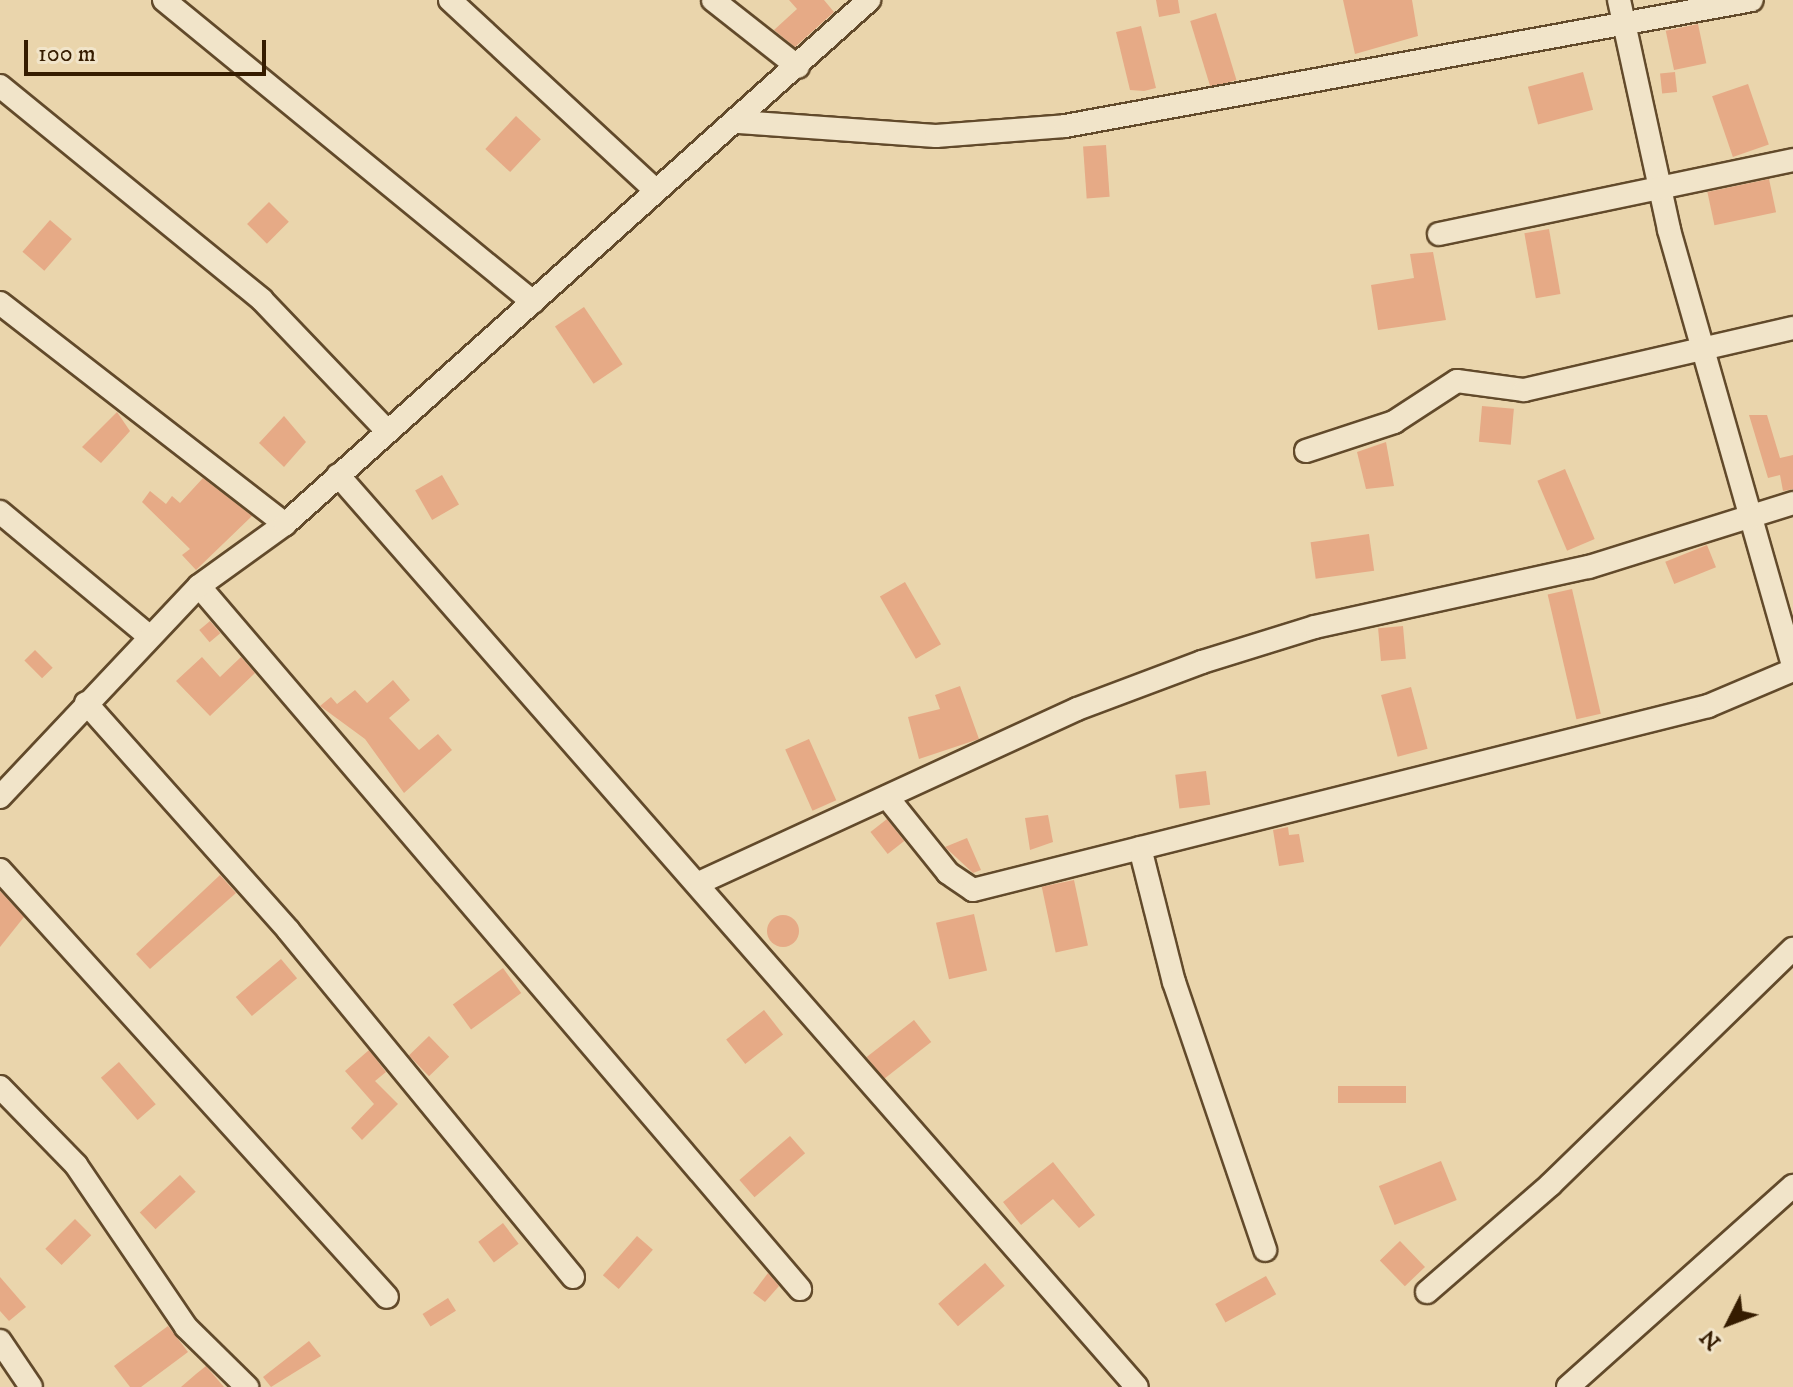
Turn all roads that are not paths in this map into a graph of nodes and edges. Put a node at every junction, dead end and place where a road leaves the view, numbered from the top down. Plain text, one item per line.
1 (164, 0) edge
2 (450, 0) edge
3 (713, 0) edge
4 (869, 0) edge
5 (1619, 0) edge
6 (1752, 0) edge
7 (1625, 23) junction
8 (798, 67) junction
9 (0, 86) edge
10 (739, 122) junction
11 (1793, 160) edge
12 (1658, 188) junction
13 (654, 189) junction
14 (1439, 234) dead end
15 (533, 302) junction
16 (0, 303) edge
17 (1793, 328) edge
18 (1699, 344) junction
19 (388, 432) junction
20 (1306, 451) dead end
21 (338, 475) junction
22 (1793, 503) edge
23 (0, 512) edge
24 (1746, 514) junction
25 (285, 524) junction
26 (199, 586) junction
27 (149, 636) junction
28 (1793, 668) edge
29 (86, 703) junction
30 (0, 797) edge
31 (887, 797) junction
32 (1140, 848) junction
33 (0, 870) edge
34 (701, 882) junction
35 (1793, 949) edge
36 (0, 1087) edge
37 (1793, 1186) edge
38 (1265, 1250) dead end
39 (573, 1277) dead end
40 (800, 1289) dead end
41 (1427, 1292) dead end
42 (387, 1297) dead end
43 (0, 1341) edge
44 (31, 1387) edge
45 (247, 1387) edge
46 (1137, 1387) edge
47 (1568, 1387) edge

1 - 15 street
2 - 13 street
3 - 8 street
4 - 8 street
5 - 7 street
6 - 7 street
7 - 10 street
7 - 12 street
8 - 10 street
9 - 19 street
10 - 13 street
11 - 12 street
12 - 14 street
12 - 18 street
13 - 15 street
15 - 19 street
16 - 25 street
17 - 18 street
18 - 20 street
18 - 24 street
19 - 21 street
21 - 25 street
21 - 34 street
22 - 24 street
23 - 27 street
24 - 28 street
24 - 31 street
25 - 26 street
26 - 27 street
26 - 40 street
27 - 29 street
28 - 32 street
29 - 30 street
29 - 39 street
31 - 32 street
31 - 34 street
32 - 38 street
33 - 42 street
34 - 46 street
35 - 41 street
36 - 45 street
37 - 47 street
43 - 44 street

